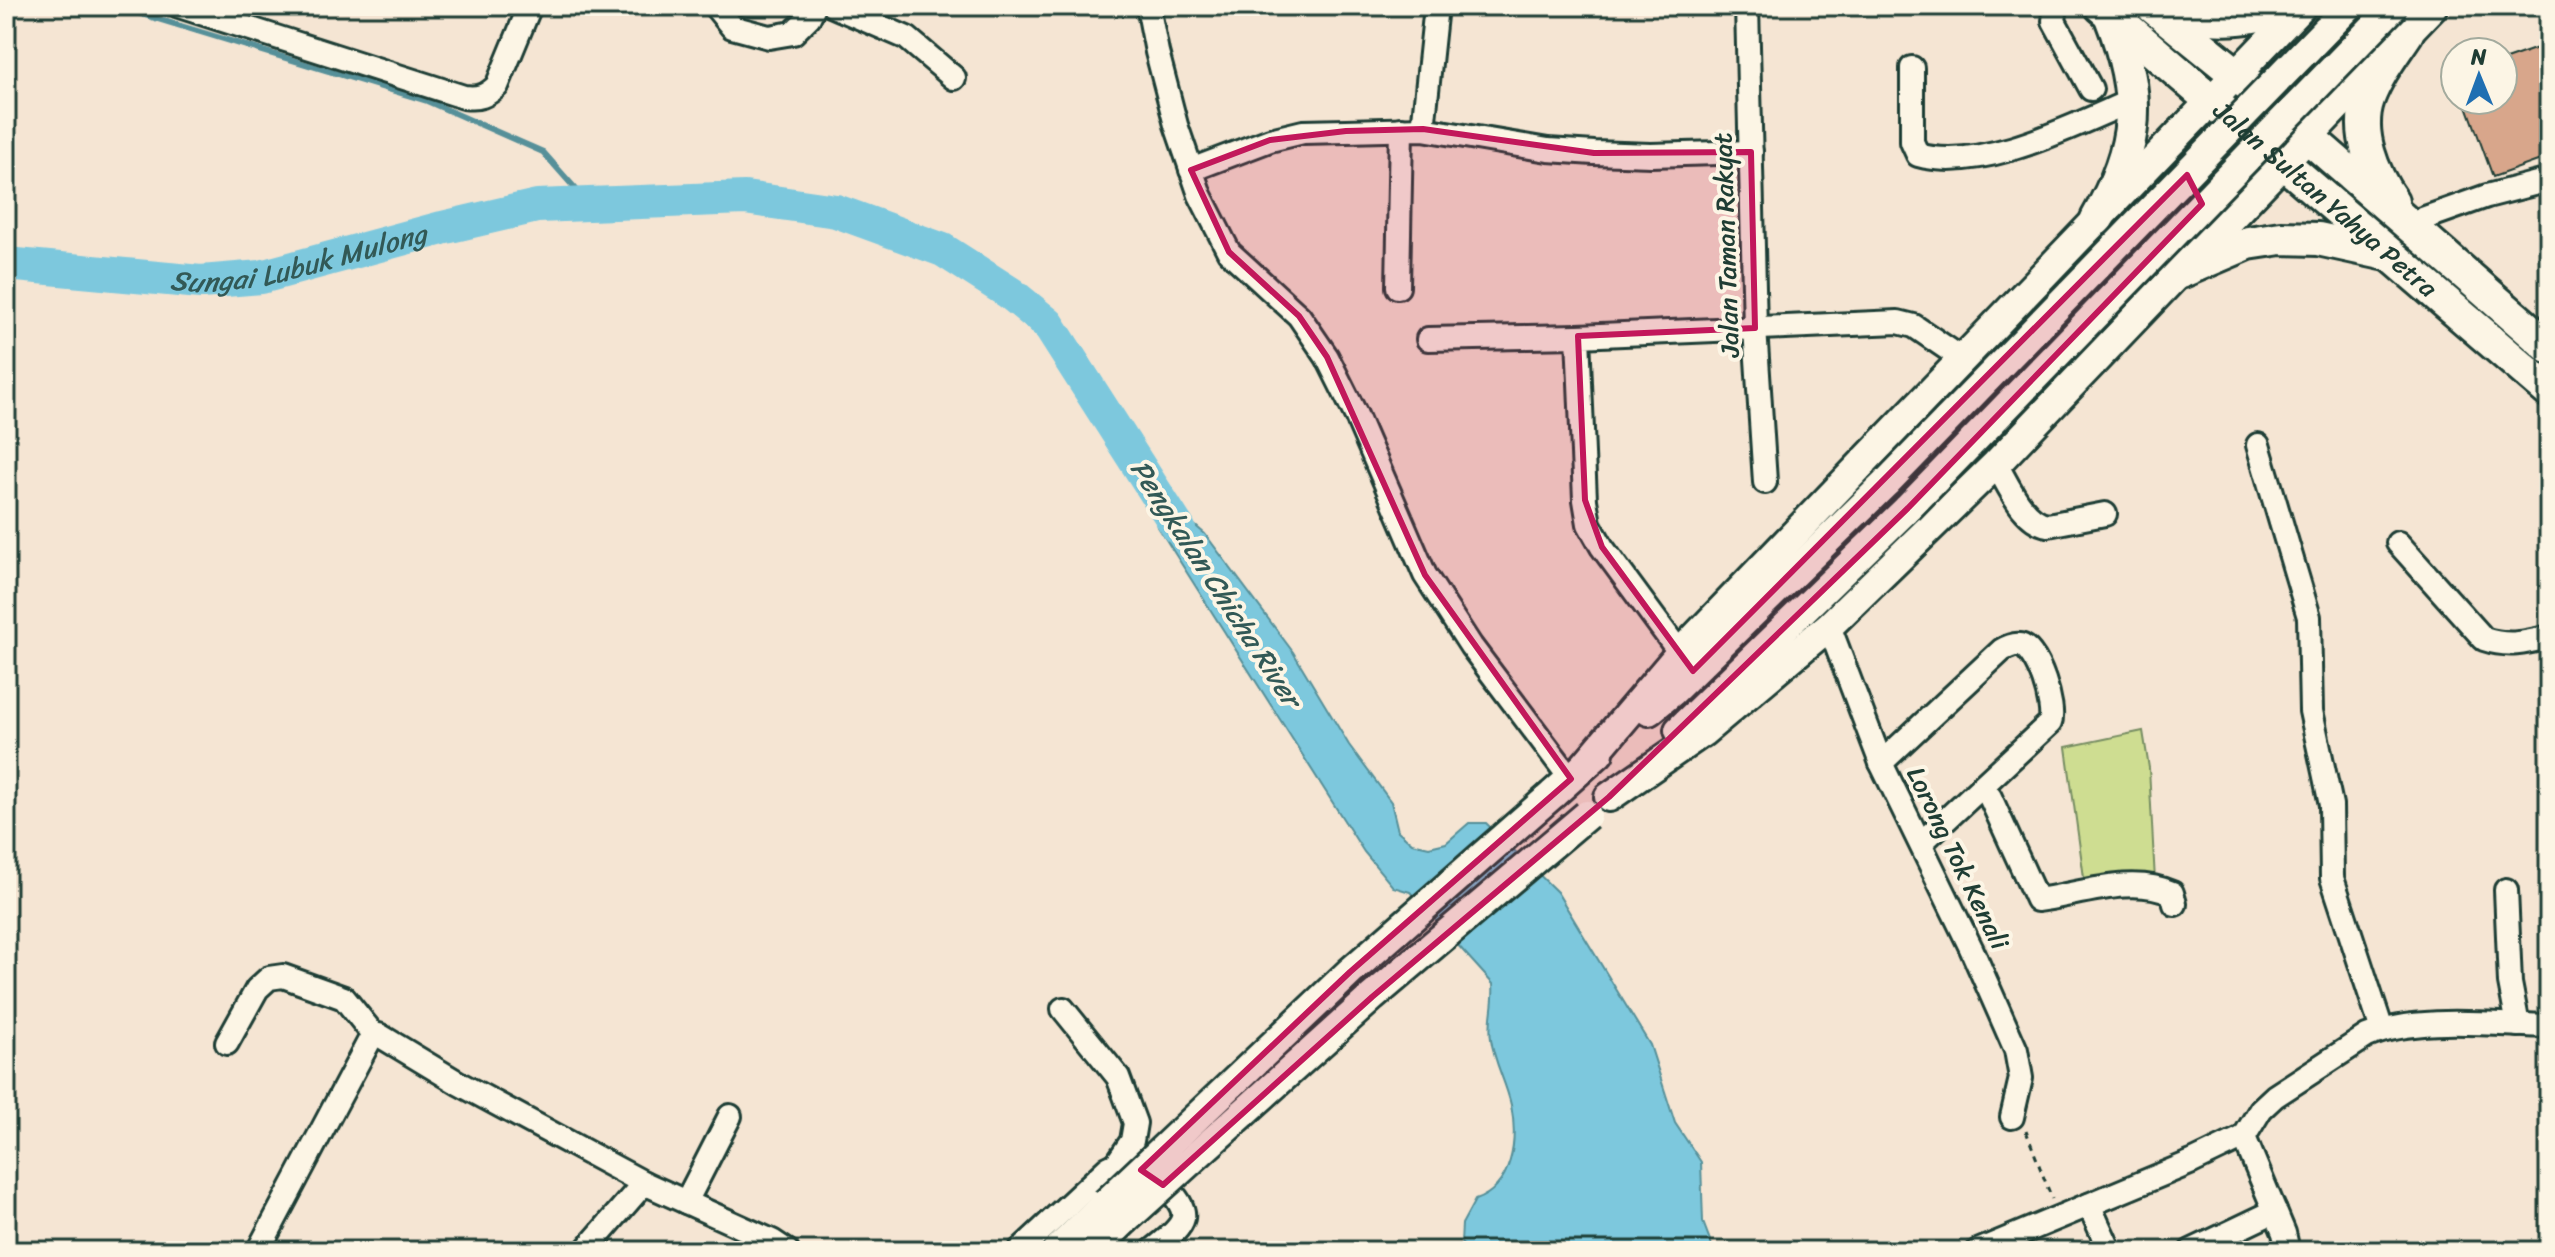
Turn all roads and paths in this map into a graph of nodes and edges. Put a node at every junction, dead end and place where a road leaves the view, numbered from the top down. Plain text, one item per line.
1 (179, 6) edge
2 (530, 6) edge
3 (715, 6) edge
4 (814, 6) edge
5 (833, 6) edge
6 (1148, 6) edge
7 (1436, 6) edge
8 (1747, 6) edge
9 (2055, 6) edge
10 (2152, 6) edge
11 (2165, 6) edge
12 (2302, 6) edge
13 (2349, 6) edge
14 (2433, 6) edge
15 (2105, 9) edge
16 (2282, 17) edge
17 (2400, 20) edge
18 (1912, 68) dead end
19 (2236, 74) junction
20 (2367, 74) junction
21 (954, 78) dead end
22 (2091, 89) dead end
23 (2211, 99) junction
24 (2133, 100) junction
25 (1412, 129) junction
26 (2307, 135) junction
27 (1751, 152) junction
28 (2282, 163) junction
29 (1191, 170) junction
30 (2144, 170) junction
31 (2549, 180) edge
32 (2097, 219) junction
33 (2408, 224) junction
34 (2206, 244) junction
35 (2390, 255) junction
36 (2180, 272) junction
37 (1398, 287) dead end
38 (1755, 328) junction
39 (1578, 336) junction
40 (1428, 339) dead end
41 (2549, 347) edge
42 (1964, 360) junction
43 (2549, 391) edge
44 (2258, 445) dead end
45 (1996, 464) junction
46 (1765, 482) dead end
47 (2105, 514) dead end
48 (2398, 543) dead end
49 (1829, 626) junction
50 (2549, 637) edge
51 (1680, 653) junction
52 (1881, 763) junction
53 (1569, 780) junction
54 (1982, 787) junction
55 (1609, 797) junction
56 (1921, 843) junction
57 (2506, 890) dead end
58 (2175, 904) dead end
59 (1063, 1009) dead end
60 (2518, 1025) junction
61 (2549, 1026) edge
62 (2382, 1030) junction
63 (373, 1034) junction
64 (227, 1043) dead end
65 (730, 1116) dead end
66 (2012, 1117) joint
67 (2244, 1137) junction
68 (1117, 1163) junction
69 (644, 1183) junction
70 (686, 1202) junction
71 (2089, 1205) junction
72 (2275, 1211) junction
73 (1115, 1212) junction
74 (2059, 1218) junction
75 (258, 1251) edge
76 (585, 1251) edge
77 (787, 1251) edge
78 (1019, 1251) edge
79 (1056, 1251) edge
80 (1093, 1251) edge
81 (1152, 1251) edge
82 (1978, 1251) edge
83 (2110, 1251) edge
84 (2191, 1251) edge
85 (2288, 1251) edge

1 - 2 street
3 - 4 street
5 - 21 street
6 - 29 street
7 - 25 street
8 - 27 street, Jalan Taman Rakyat
9 - 22 street
10 - 19 highway, Jalan Sultan Yahya Petra
11 - 16 highway
12 - 16 main road
13 - 53 main road, bridge
14 - 17 main road
15 - 23 highway, Jalan Sultan Yahya Petra
15 - 24 highway
16 - 19 main road
16 - 20 main road
17 - 20 main road
17 - 33 highway
17 - 55 main road, bridge
18 - 24 street
19 - 23 main road
19 - 26 highway, Jalan Sultan Yahya Petra
20 - 26 main road
23 - 28 highway, Jalan Sultan Yahya Petra
23 - 30 main road
24 - 32 highway
25 - 27 street
25 - 29 street
25 - 37 street
26 - 28 main road
26 - 33 highway, Jalan Sultan Yahya Petra
27 - 38 street, Jalan Taman Rakyat
28 - 34 main road
28 - 35 highway, Jalan Sultan Yahya Petra
29 - 53 street
30 - 32 main road
30 - 34 main road
31 - 33 street
32 - 42 main road
33 - 41 highway, Jalan Sultan Yahya Petra
34 - 36 main road
35 - 36 highway
35 - 43 highway, Jalan Sultan Yahya Petra
36 - 45 main road
38 - 39 street
38 - 42 street
38 - 46 street, Jalan Taman Rakyat
39 - 40 street
39 - 51 street
42 - 51 main road
44 - 62 street
45 - 47 street
45 - 49 main road
48 - 50 street
49 - 52 street, Lorong Tok Kenali
49 - 55 main road
51 - 53 main road
52 - 54 street
52 - 56 street, Lorong Tok Kenali
53 - 73 main road, bridge
54 - 56 street
54 - 58 street
55 - 73 main road, bridge
56 - 66 street, Lorong Tok Kenali
57 - 60 street
59 - 68 street
60 - 61 street
60 - 62 street
62 - 67 street
63 - 64 street
63 - 69 street
63 - 75 street
65 - 70 street
66 - 74 path
67 - 71 street
67 - 72 street
68 - 78 street
68 - 81 street
69 - 70 street
69 - 76 street
70 - 77 street
71 - 74 street
71 - 83 street
72 - 84 street
72 - 85 street
73 - 79 main road
73 - 80 main road
74 - 82 street

